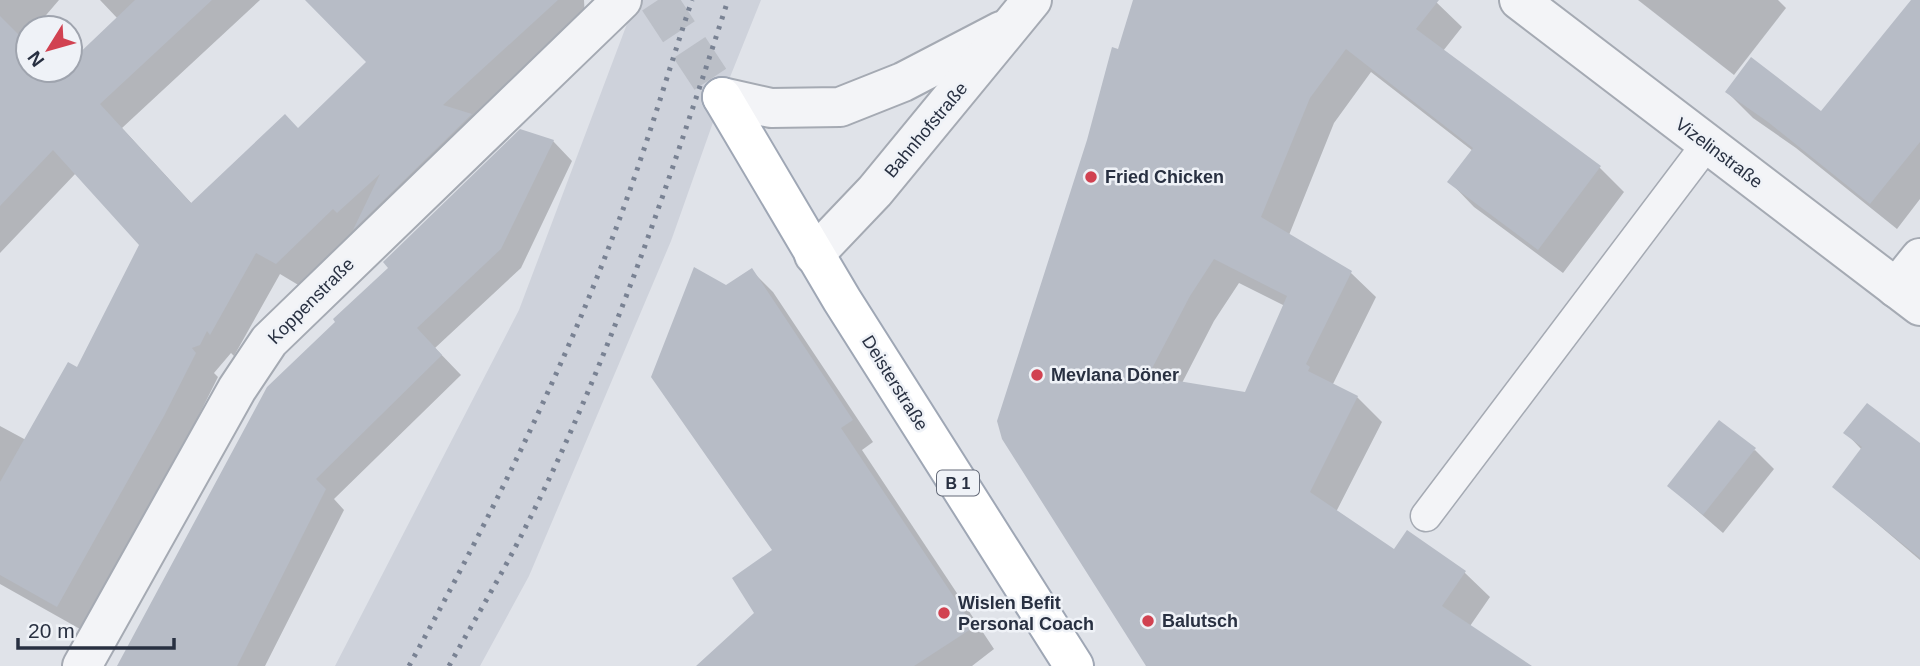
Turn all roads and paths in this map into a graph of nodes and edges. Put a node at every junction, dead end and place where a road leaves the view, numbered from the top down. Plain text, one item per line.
1 (622, 0) edge
2 (1519, 0) edge
3 (1023, 12) edge
4 (722, 97) joint
5 (1707, 144) junction
6 (814, 255) junction
7 (1920, 258) edge
8 (1908, 297) edge
9 (1426, 516) dead end
10 (82, 666) edge
11 (1074, 666) edge

1 - 10 street, Koppenstraße
2 - 5 street, Vizelinstraße
3 - 4 street
3 - 6 street, Bahnhofstraße
4 - 6 main road, Deisterstraße / B 1
5 - 8 street, Vizelinstraße
5 - 9 lane
6 - 11 main road, Deisterstraße / B 1
7 - 8 street

